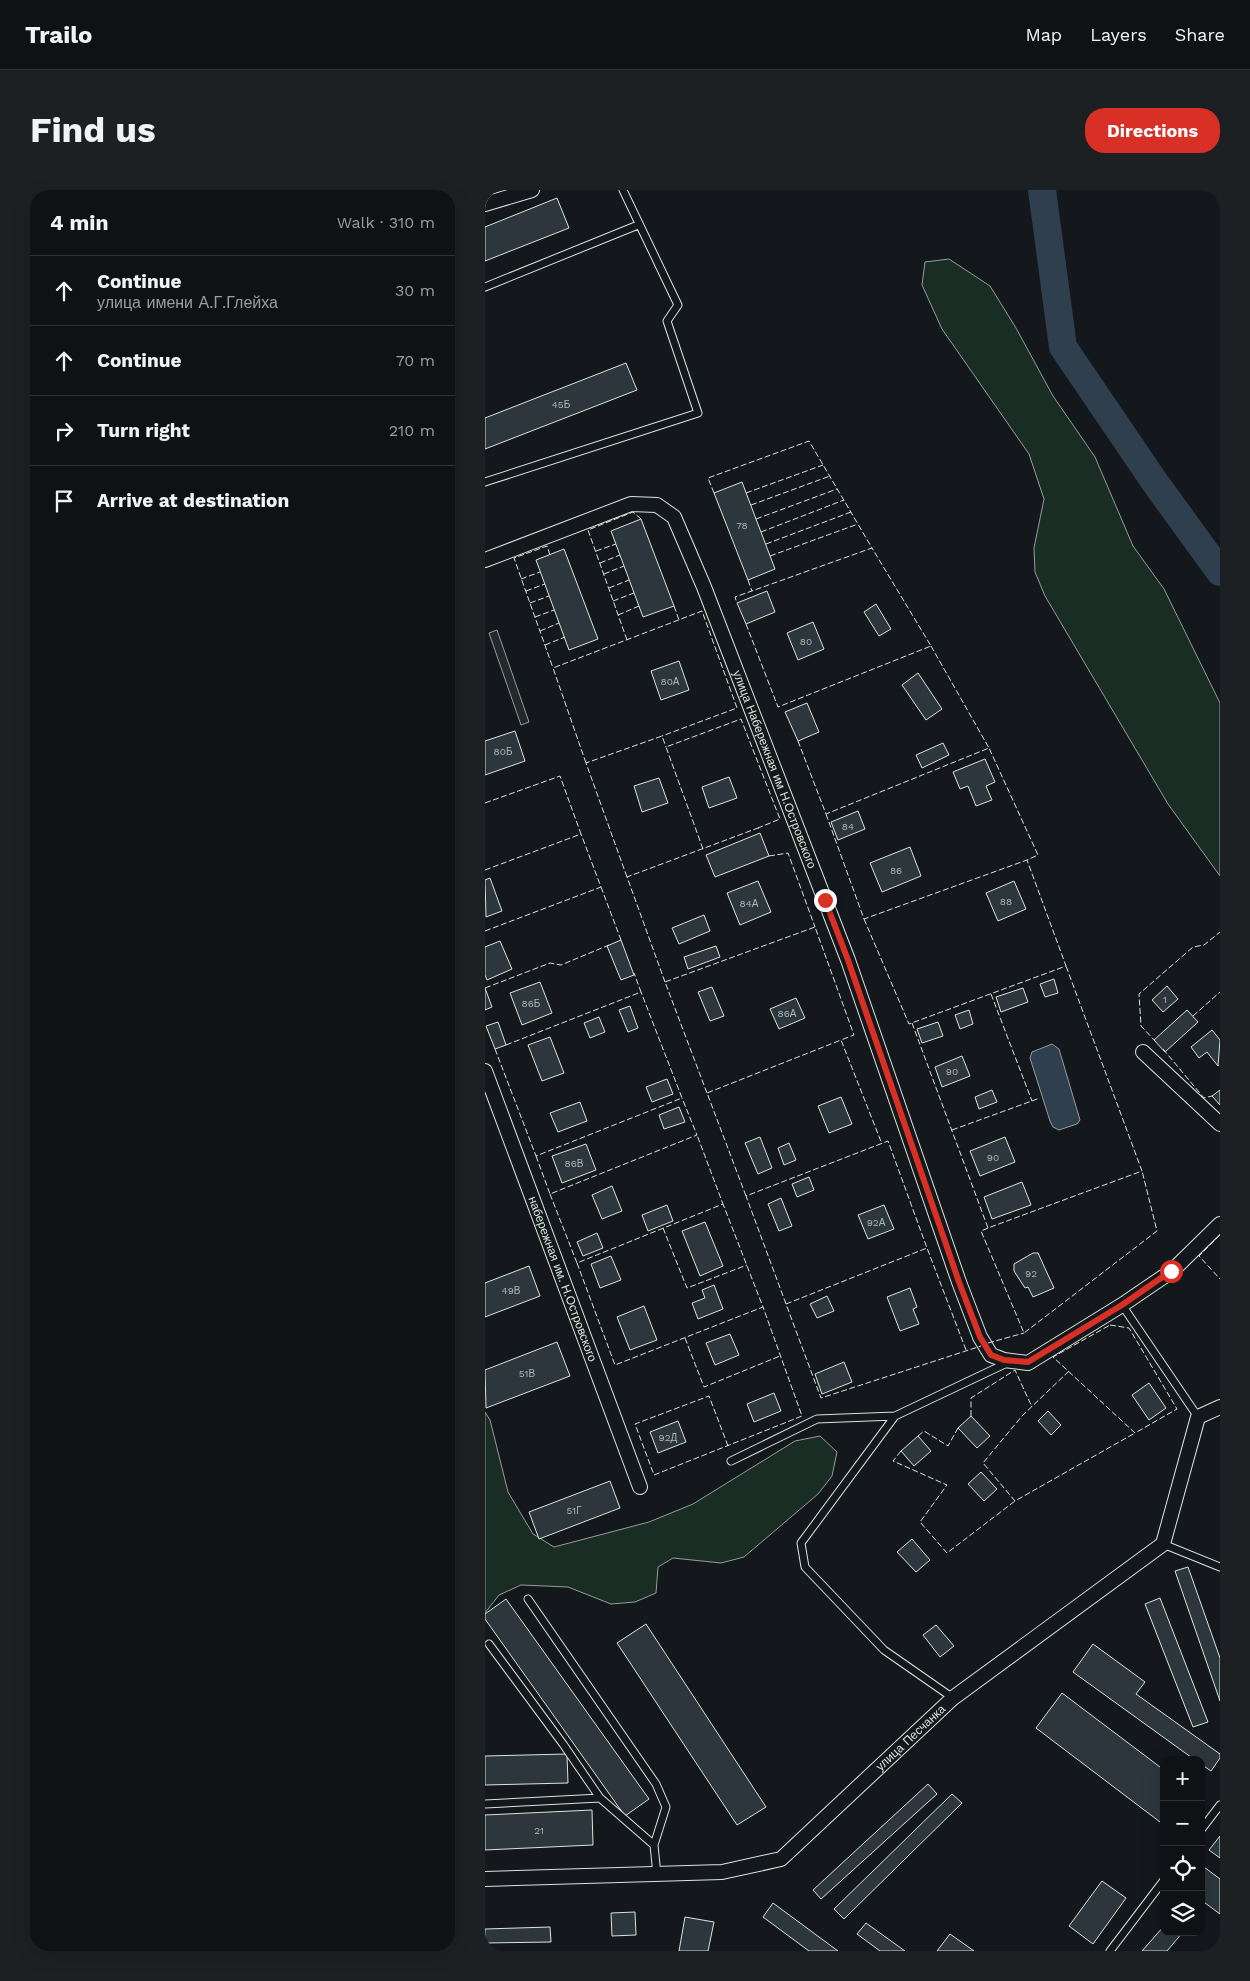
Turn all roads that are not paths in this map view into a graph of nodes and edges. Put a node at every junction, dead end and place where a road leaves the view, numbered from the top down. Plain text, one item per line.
1 (532, 190) edge
2 (623, 190) edge
3 (485, 204) edge
4 (638, 225) junction
5 (485, 287) edge
6 (485, 482) edge
7 (485, 560) edge
8 (1143, 1052) dead end
9 (485, 1071) edge
10 (1220, 1124) edge
11 (1220, 1224) edge
12 (1122, 1305) junction
13 (1012, 1361) junction
14 (1220, 1408) edge
15 (895, 1416) junction
16 (1198, 1417) junction
17 (731, 1461) dead end
18 (640, 1488) dead end
19 (1163, 1544) junction
20 (1220, 1567) edge
21 (528, 1599) dead end
22 (489, 1644) dead end
23 (953, 1698) junction
24 (600, 1798) junction
25 (485, 1804) edge
26 (1220, 1805) edge
27 (1205, 1825) edge
28 (654, 1845) junction
29 (657, 1875) junction
30 (485, 1879) edge
31 (1160, 1885) edge
32 (1110, 1951) edge

1 - 3 street
2 - 4 lane
4 - 5 lane
4 - 6 lane
7 - 13 street, улица Набережная им Н.Островского
8 - 10 street
9 - 18 street, набережная им. Н.Островского
11 - 12 street, улица Набережная им Н.Островского
12 - 13 street, улица Набережная им Н.Островского
12 - 16 lane
13 - 15 lane
14 - 16 street
15 - 17 lane
15 - 23 lane
16 - 19 street
19 - 20 lane
19 - 23 street, улица Песчанка
21 - 28 lane
22 - 24 lane
23 - 29 street, улица Песчанка
24 - 25 lane
24 - 28 lane
26 - 27 lane
28 - 29 lane
29 - 30 street, улица Песчанка
31 - 32 lane

